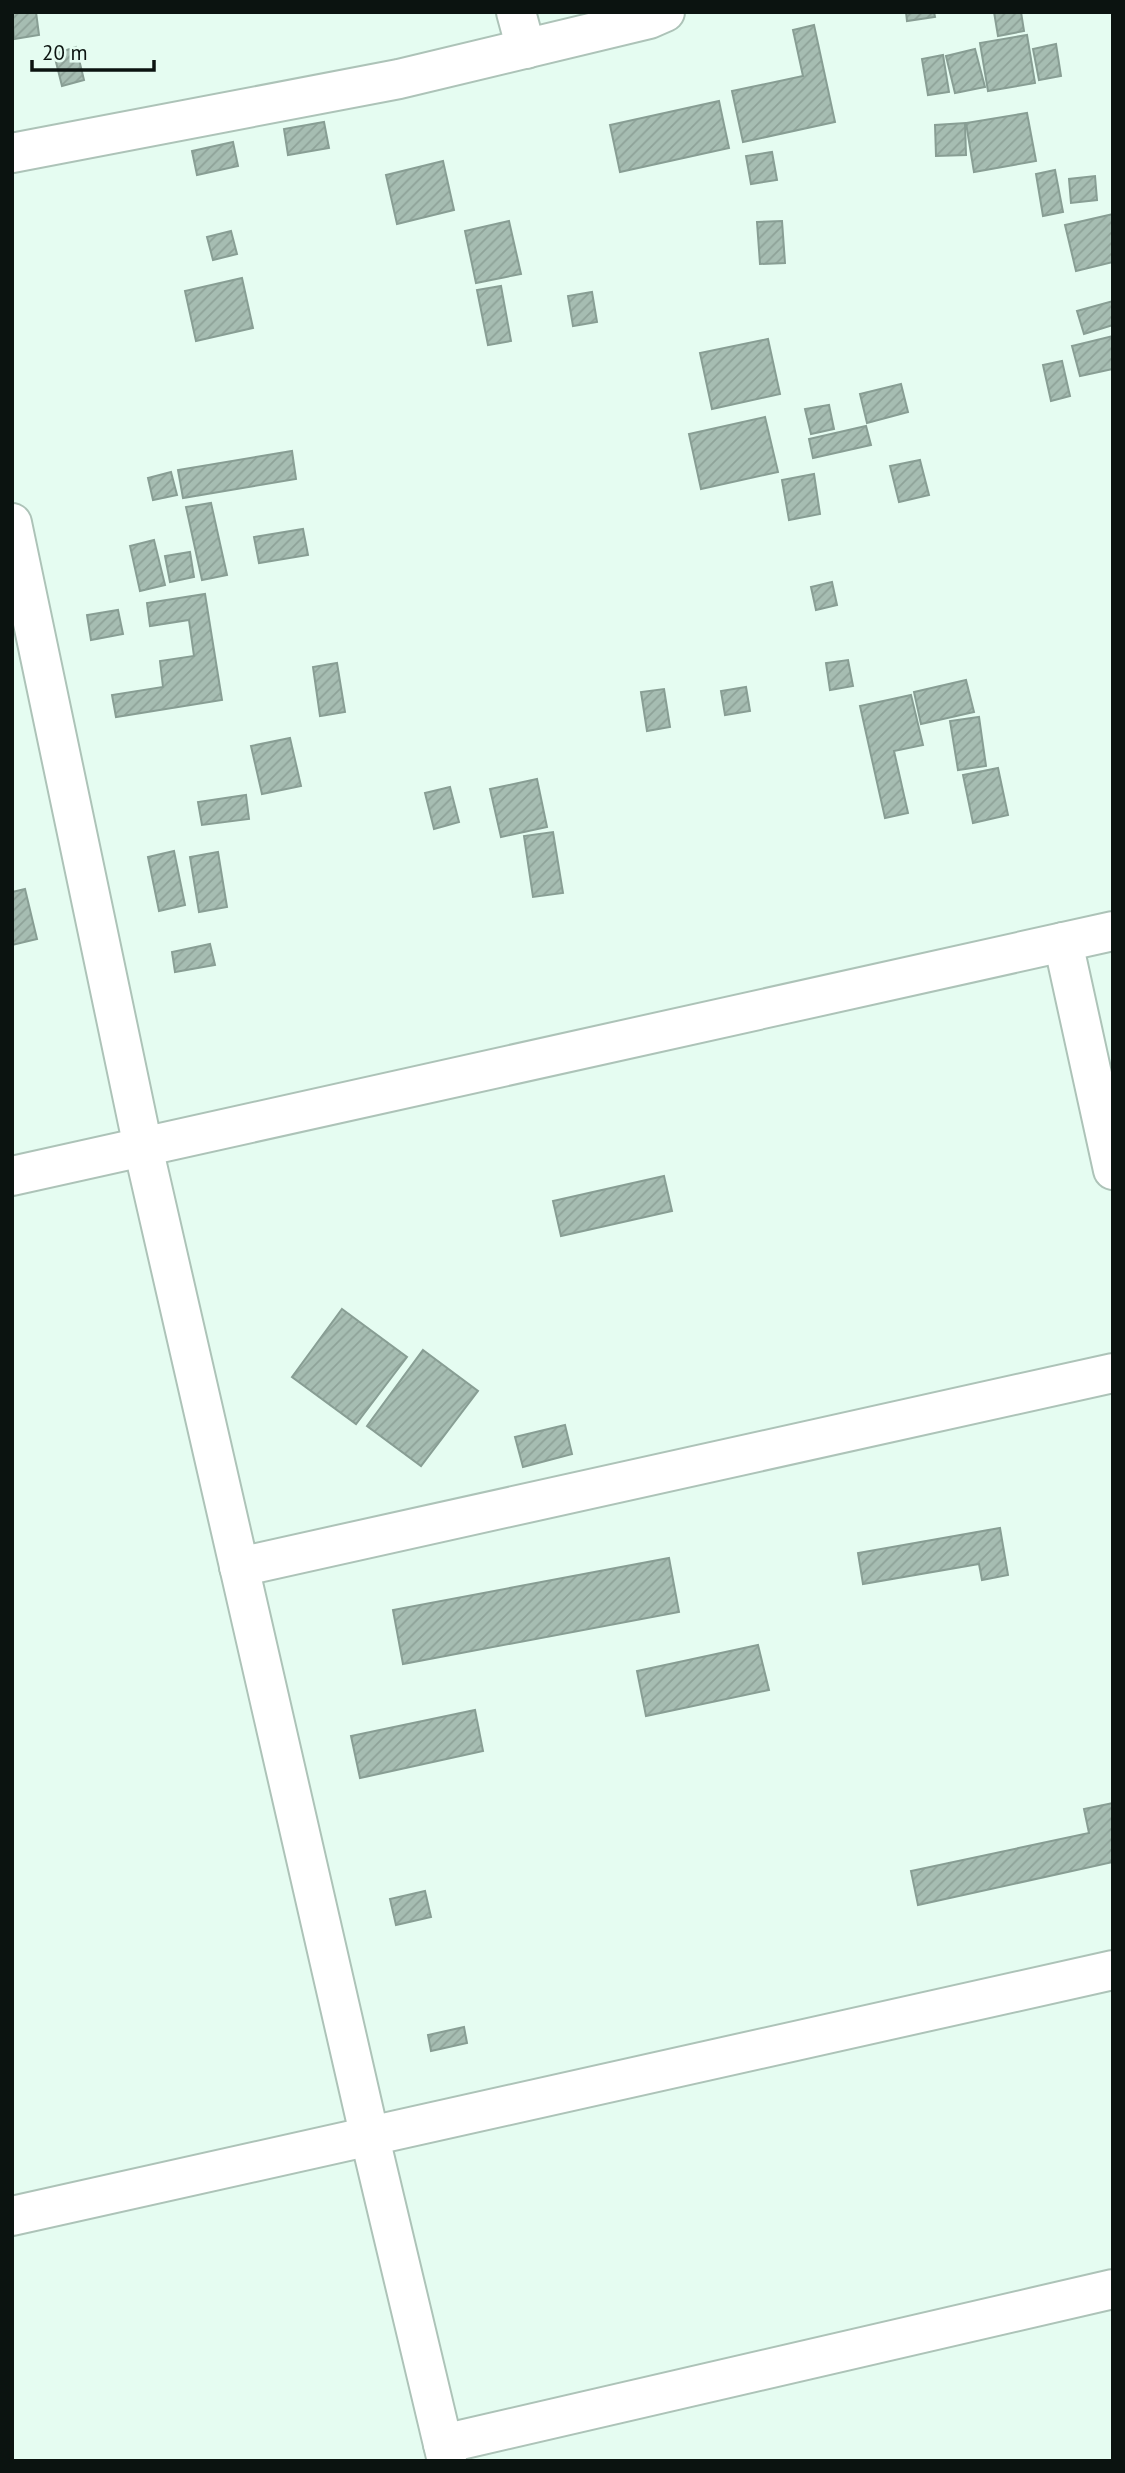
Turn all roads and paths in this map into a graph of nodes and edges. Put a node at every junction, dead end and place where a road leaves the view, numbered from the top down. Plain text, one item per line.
1 (516, 12) edge
2 (665, 12) edge
3 (526, 49) junction
4 (12, 153) edge
5 (12, 523) edge
6 (1113, 931) edge
7 (1063, 942) junction
8 (143, 1147) junction
9 (1113, 1170) edge
10 (12, 1176) edge
11 (1113, 1373) edge
12 (239, 1567) junction
13 (1113, 1970) edge
14 (370, 2138) junction
15 (12, 2216) edge
16 (1113, 2289) edge
17 (445, 2452) edge

1 - 3 street
2 - 3 street
3 - 4 street
5 - 8 street
6 - 7 street
7 - 8 street
7 - 9 street
8 - 10 street
8 - 12 street
11 - 12 street
12 - 14 street
13 - 14 street
14 - 15 street
14 - 17 street
16 - 17 street

